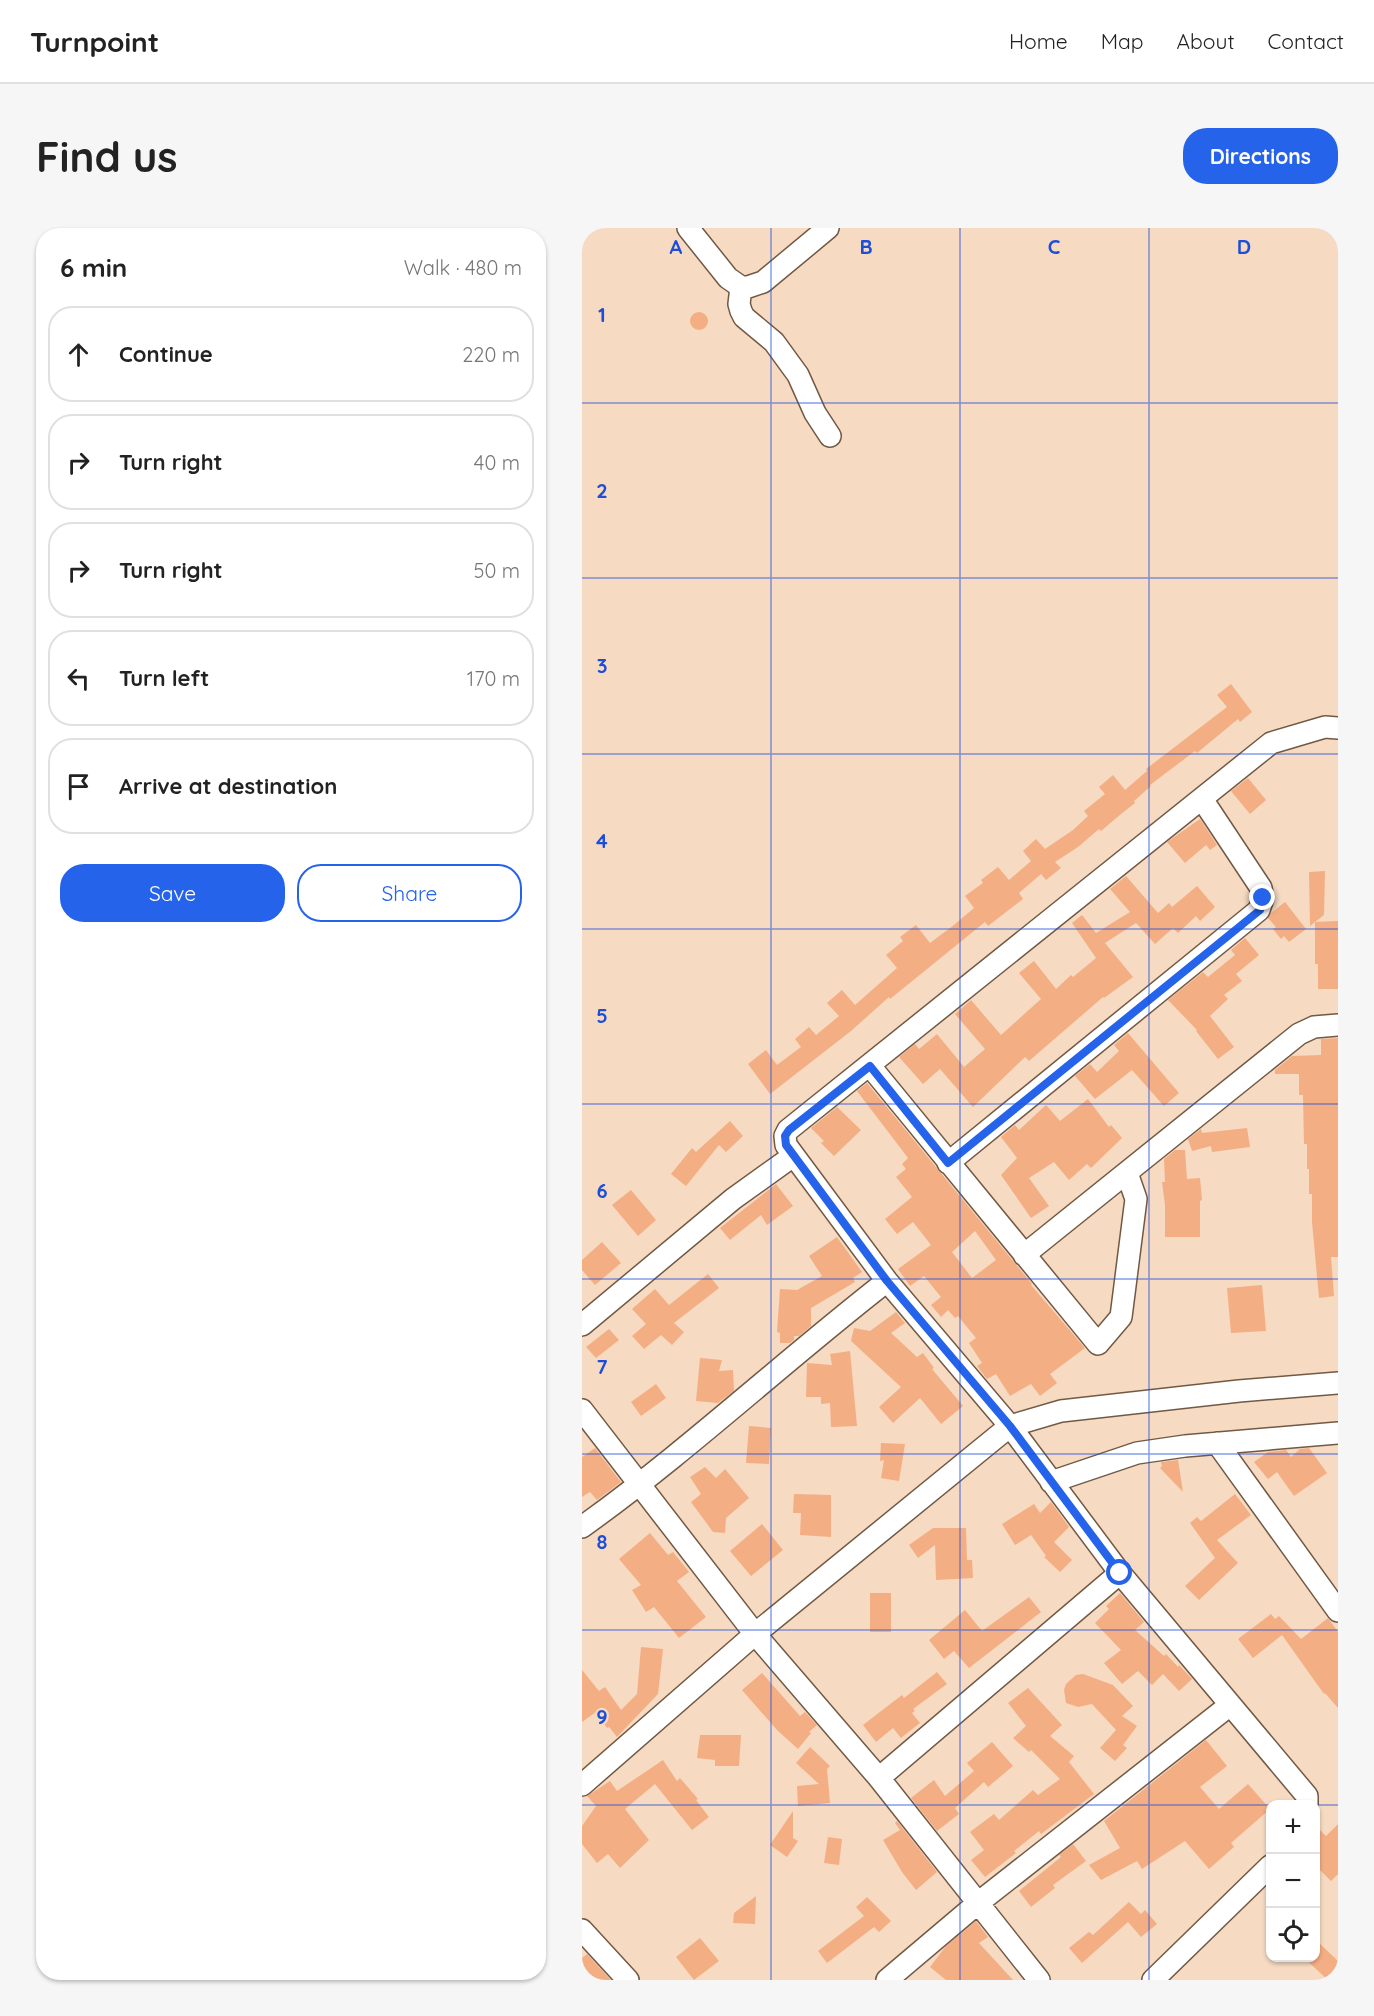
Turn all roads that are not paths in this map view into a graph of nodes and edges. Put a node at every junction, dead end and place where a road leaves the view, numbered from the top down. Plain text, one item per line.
1 (688, 228) edge
2 (828, 228) edge
3 (741, 287) junction
4 (830, 436) dead end
5 (1338, 728) edge
6 (1202, 799) junction
7 (1338, 1025) edge
8 (870, 1066) junction
9 (793, 1156) junction
10 (948, 1163) junction
11 (1126, 1173) junction
12 (1024, 1255) junction
13 (887, 1281) junction
14 (582, 1325) edge
15 (1338, 1383) edge
16 (582, 1410) edge
17 (1010, 1426) junction
18 (1338, 1433) edge
19 (1217, 1443) junction
20 (1051, 1482) junction
21 (641, 1485) junction
22 (582, 1527) edge
23 (1120, 1573) junction
24 (1338, 1611) edge
25 (755, 1634) junction
26 (1230, 1705) junction
27 (879, 1778) junction
28 (582, 1785) edge
29 (1307, 1800) edge
30 (1266, 1870) edge
31 (978, 1903) junction
32 (582, 1930) edge
33 (628, 1980) edge
34 (887, 1980) edge
35 (1039, 1980) edge
36 (1155, 1980) edge

1 - 3 street
2 - 3 street
3 - 4 street
5 - 6 street
6 - 8 street
6 - 10 street
7 - 11 street
8 - 9 street
8 - 10 street
9 - 13 street
9 - 14 street
10 - 12 street
11 - 12 street
11 - 12 street
13 - 17 street
13 - 21 street
15 - 17 street
16 - 21 street
17 - 20 street
17 - 25 street
18 - 19 street
19 - 20 street
19 - 24 street
20 - 23 street
21 - 22 street
21 - 25 street
23 - 26 street
23 - 27 street
25 - 27 street
25 - 28 street
26 - 29 street
26 - 31 street
27 - 31 street
30 - 36 street
31 - 34 street
31 - 35 street
32 - 33 street

